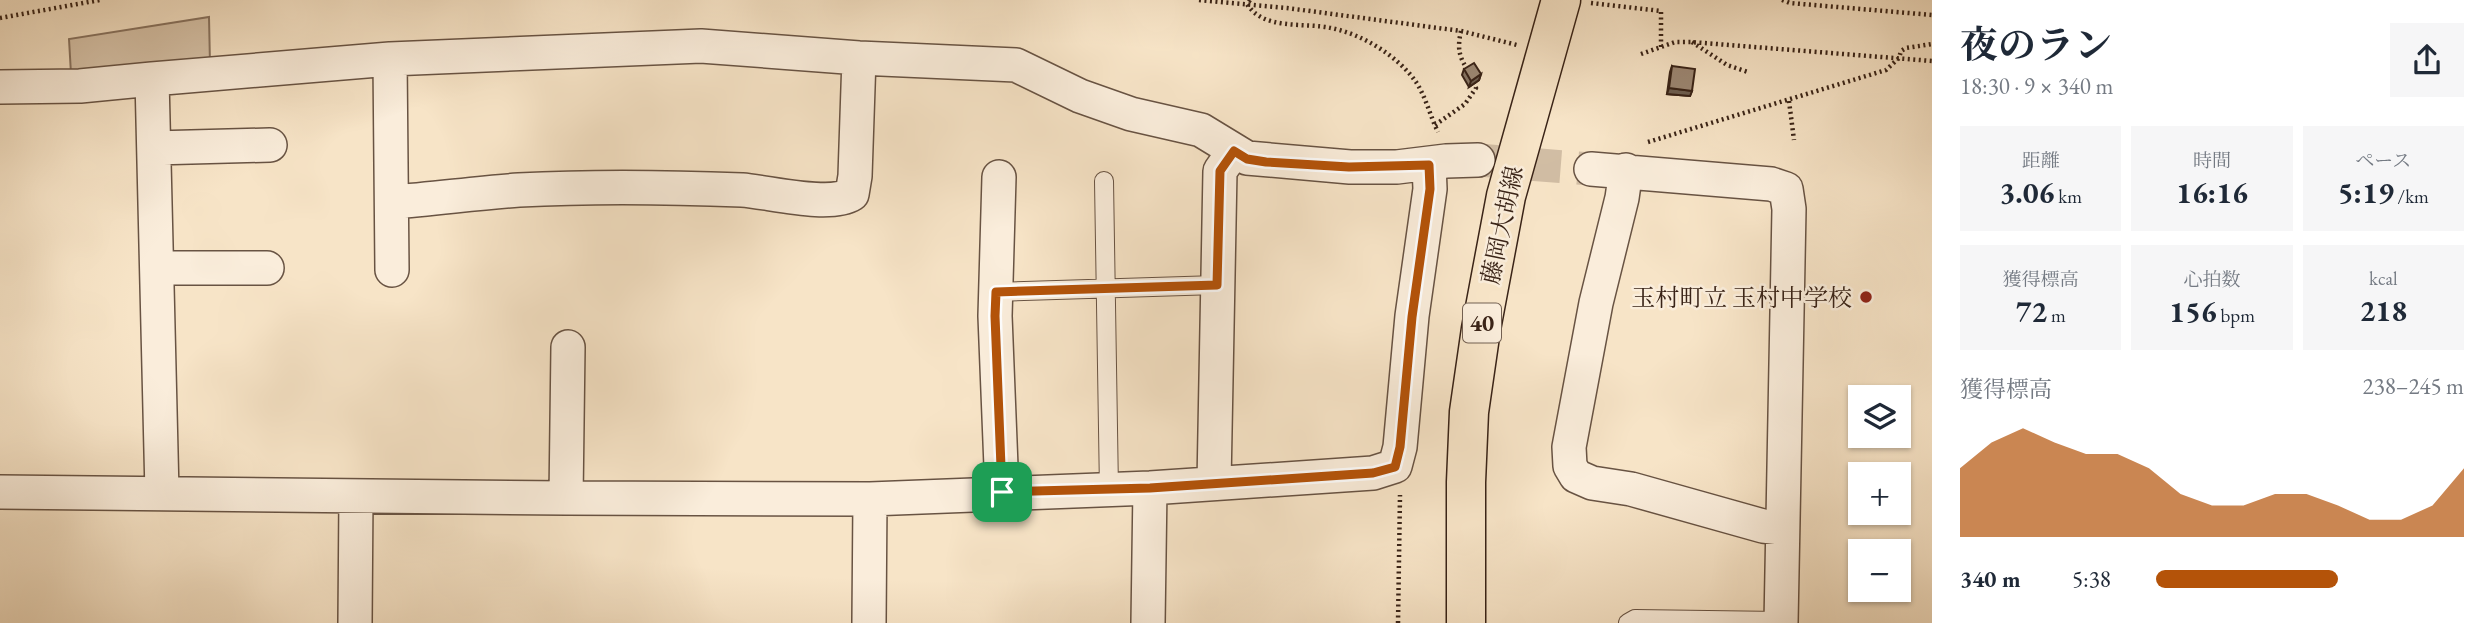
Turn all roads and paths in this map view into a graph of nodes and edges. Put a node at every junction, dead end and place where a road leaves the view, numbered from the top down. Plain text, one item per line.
1 (100, 0) edge
2 (1199, 0) edge
3 (1782, 0) edge
4 (1248, 2) edge
5 (1932, 15) edge
6 (0, 18) edge
7 (1553, 20) edge
8 (1461, 31) junction
9 (1691, 42) junction
10 (1932, 44) edge
11 (1661, 47) junction
12 (1641, 54) dead end
13 (859, 58) junction
14 (1899, 58) junction
15 (390, 59) junction
16 (1932, 61) edge
17 (1748, 72) dead end
18 (152, 79) junction
19 (0, 87) edge
20 (1790, 101) junction
21 (1434, 125) junction
22 (1794, 140) dead end
23 (1645, 143) dead end
24 (270, 145) dead end
25 (154, 148) junction
26 (1234, 151) junction
27 (1435, 153) junction
28 (1478, 160) tunnel mouth
29 (1591, 169) tunnel mouth
30 (1626, 170) junction
31 (999, 177) dead end
32 (1104, 181) dead end
33 (392, 202) junction
34 (158, 268) junction
35 (267, 268) dead end
36 (392, 270) dead end
37 (1217, 285) junction
38 (1105, 287) junction
39 (996, 292) junction
40 (568, 347) dead end
41 (1214, 483) junction
42 (1400, 487) dead end
43 (1150, 488) junction
44 (1109, 490) junction
45 (0, 492) edge
46 (1002, 492) junction
47 (162, 494) junction
48 (356, 496) junction
49 (566, 498) junction
50 (870, 499) junction
51 (1782, 528) junction
52 (1781, 622) edge
53 (355, 623) edge
54 (869, 623) edge
55 (1148, 623) edge
56 (1398, 623) edge
57 (1466, 623) edge
58 (1628, 623) edge

1 - 6 path
2 - 4 path
3 - 5 path
4 - 8 path
4 - 21 path
7 - 8 path
7 - 11 path
7 - 57 main road, 藤岡大胡線 / 40
8 - 21 path
9 - 11 path
9 - 14 path
9 - 17 path
10 - 14 path
11 - 12 path
13 - 15 street
13 - 26 street
13 - 33 street
14 - 16 path
14 - 20 path
15 - 18 street
15 - 33 street
18 - 19 street
18 - 25 street
20 - 22 path
20 - 23 path
21 - 27 path
24 - 25 street
25 - 34 street
26 - 27 street
26 - 37 street
27 - 28 street
27 - 41 street
29 - 30 street
30 - 51 street
30 - 51 street
31 - 39 street
32 - 38 lane
33 - 36 street
34 - 35 street
34 - 47 street
37 - 38 lane
37 - 41 street
38 - 39 lane
38 - 44 lane
39 - 46 street
40 - 49 street
41 - 43 street
42 - 56 path
43 - 44 street
43 - 55 street
44 - 46 street
45 - 47 street
46 - 50 street
47 - 48 street
48 - 49 street
48 - 53 street
49 - 50 street
50 - 54 street
51 - 52 street
52 - 58 lane

